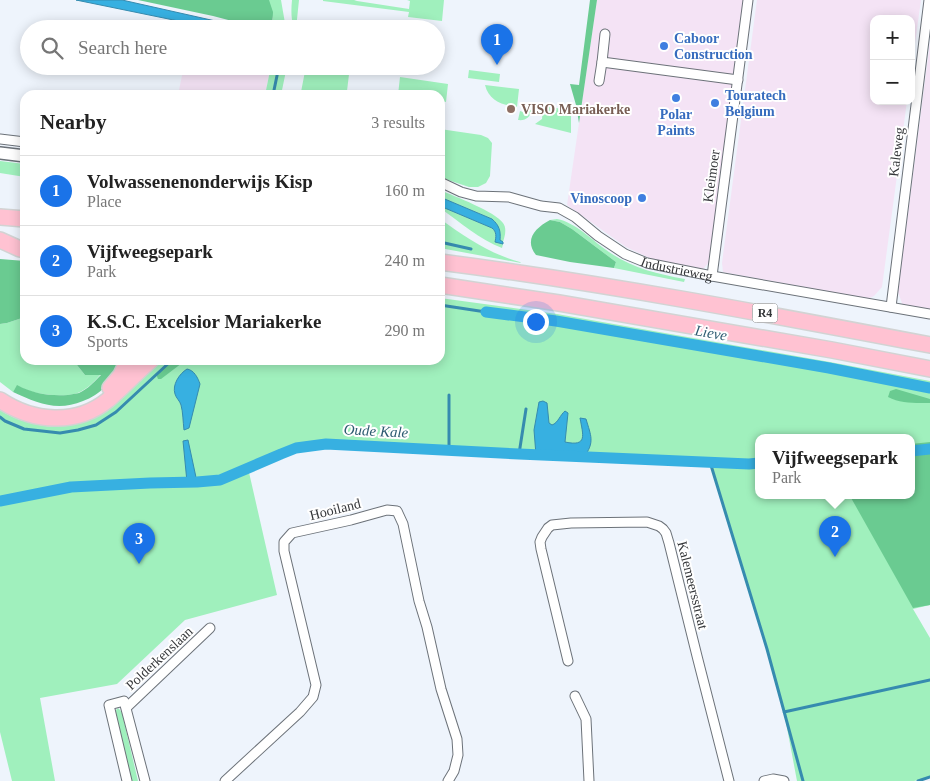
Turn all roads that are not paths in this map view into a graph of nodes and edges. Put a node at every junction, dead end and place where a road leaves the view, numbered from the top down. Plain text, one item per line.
1 (748, 0) edge
2 (929, 0) edge
3 (605, 34) dead end
4 (602, 62) junction
5 (599, 80) dead end
6 (738, 80) junction
7 (0, 139) edge
8 (20, 141) edge
9 (0, 153) edge
10 (20, 155) edge
11 (445, 184) edge
12 (0, 217) edge
13 (20, 219) edge
14 (0, 239) edge
15 (20, 241) edge
16 (20, 249) edge
17 (445, 261) edge
18 (712, 276) junction
19 (445, 286) edge
20 (891, 307) junction
21 (930, 314) edge
22 (930, 345) edge
23 (126, 365) edge
24 (145, 365) edge
25 (930, 369) edge
26 (0, 392) edge
27 (0, 400) edge
28 (210, 628) dead end
29 (568, 662) dead end
30 (575, 696) dead end
31 (127, 707) junction
32 (127, 781) edge
33 (144, 781) edge
34 (225, 781) edge
35 (448, 781) edge
36 (589, 781) edge
37 (730, 781) edge
38 (764, 781) edge
39 (784, 781) edge

1 - 6 street, Kleimoer
2 - 20 street, Kaleweg
3 - 4 street
4 - 5 street
4 - 6 street
6 - 18 street, Kleimoer
7 - 8 street
9 - 10 street
11 - 18 street, Industrieweg
12 - 13 highway
14 - 15 highway
14 - 16 highway
17 - 22 highway, Industrieweg / R4
18 - 20 street, Industrieweg
19 - 25 highway, R4
20 - 21 street, Industrieweg
23 - 26 highway
24 - 27 highway
28 - 31 street, Polderkenslaan
29 - 37 street, Kalemeersstraat
30 - 36 street
31 - 32 street, Polderkenslaan
31 - 33 street, Polderkenslaan
34 - 35 street, Hooiland
38 - 39 street

